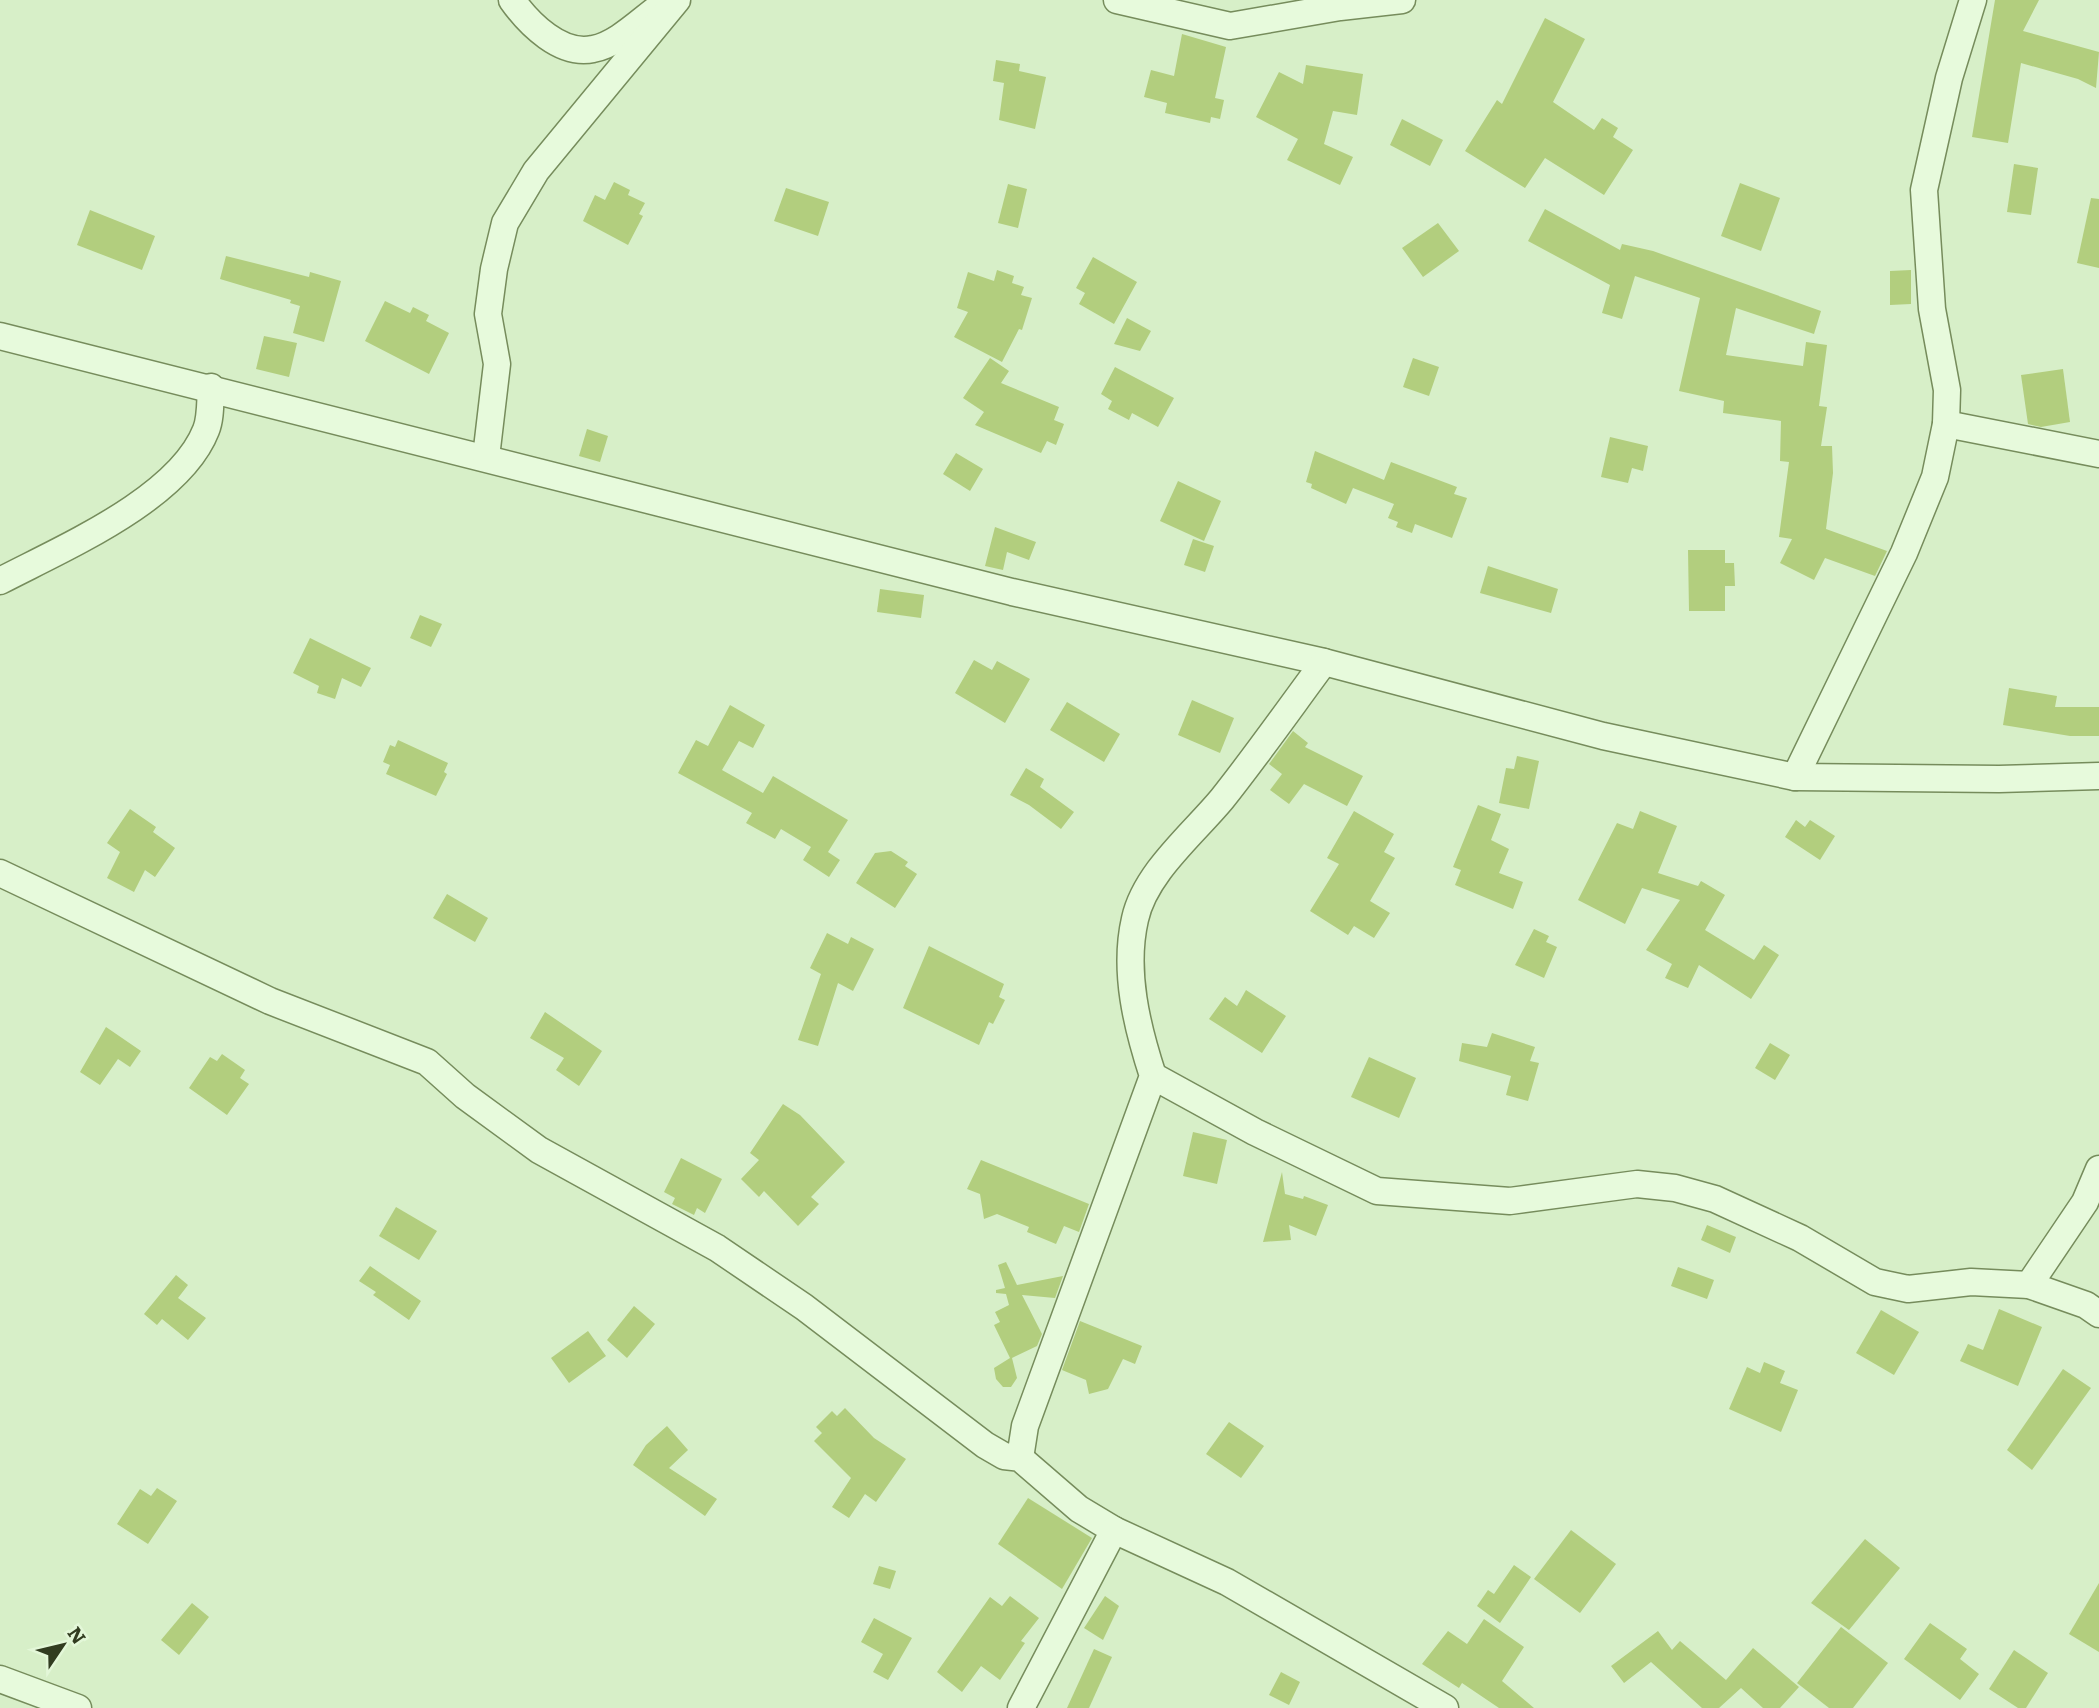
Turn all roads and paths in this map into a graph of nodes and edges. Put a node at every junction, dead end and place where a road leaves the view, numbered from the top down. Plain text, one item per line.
1 (512, 0) edge
2 (667, 0) edge
3 (677, 0) edge
4 (1117, 0) edge
5 (1402, 0) edge
6 (1973, 0) edge
7 (1340, 3) edge
8 (591, 50) junction
9 (613, 78) junction
10 (0, 335) edge
11 (211, 387) junction
12 (1946, 424) junction
13 (2099, 454) edge
14 (486, 457) junction
15 (0, 582) edge
16 (1324, 662) junction
17 (1795, 776) junction
18 (2099, 776) edge
19 (0, 873) edge
20 (1153, 1076) junction
21 (2099, 1168) edge
22 (2029, 1285) junction
23 (2099, 1314) edge
24 (1020, 1458) junction
25 (1114, 1530) junction
26 (0, 1679) edge
27 (79, 1708) edge
28 (1021, 1708) edge
29 (1445, 1708) edge

1 - 8 street
2 - 8 street
3 - 9 street
4 - 7 street
5 - 7 street
6 - 12 street
8 - 9 street
9 - 14 street
10 - 11 street
11 - 14 street
11 - 15 street
12 - 13 street
12 - 17 street
14 - 16 street
16 - 17 street
16 - 20 street
17 - 18 street
19 - 24 street
20 - 22 street
20 - 24 street
21 - 22 street
22 - 23 street
24 - 25 street
25 - 28 street
25 - 29 street
26 - 27 street

